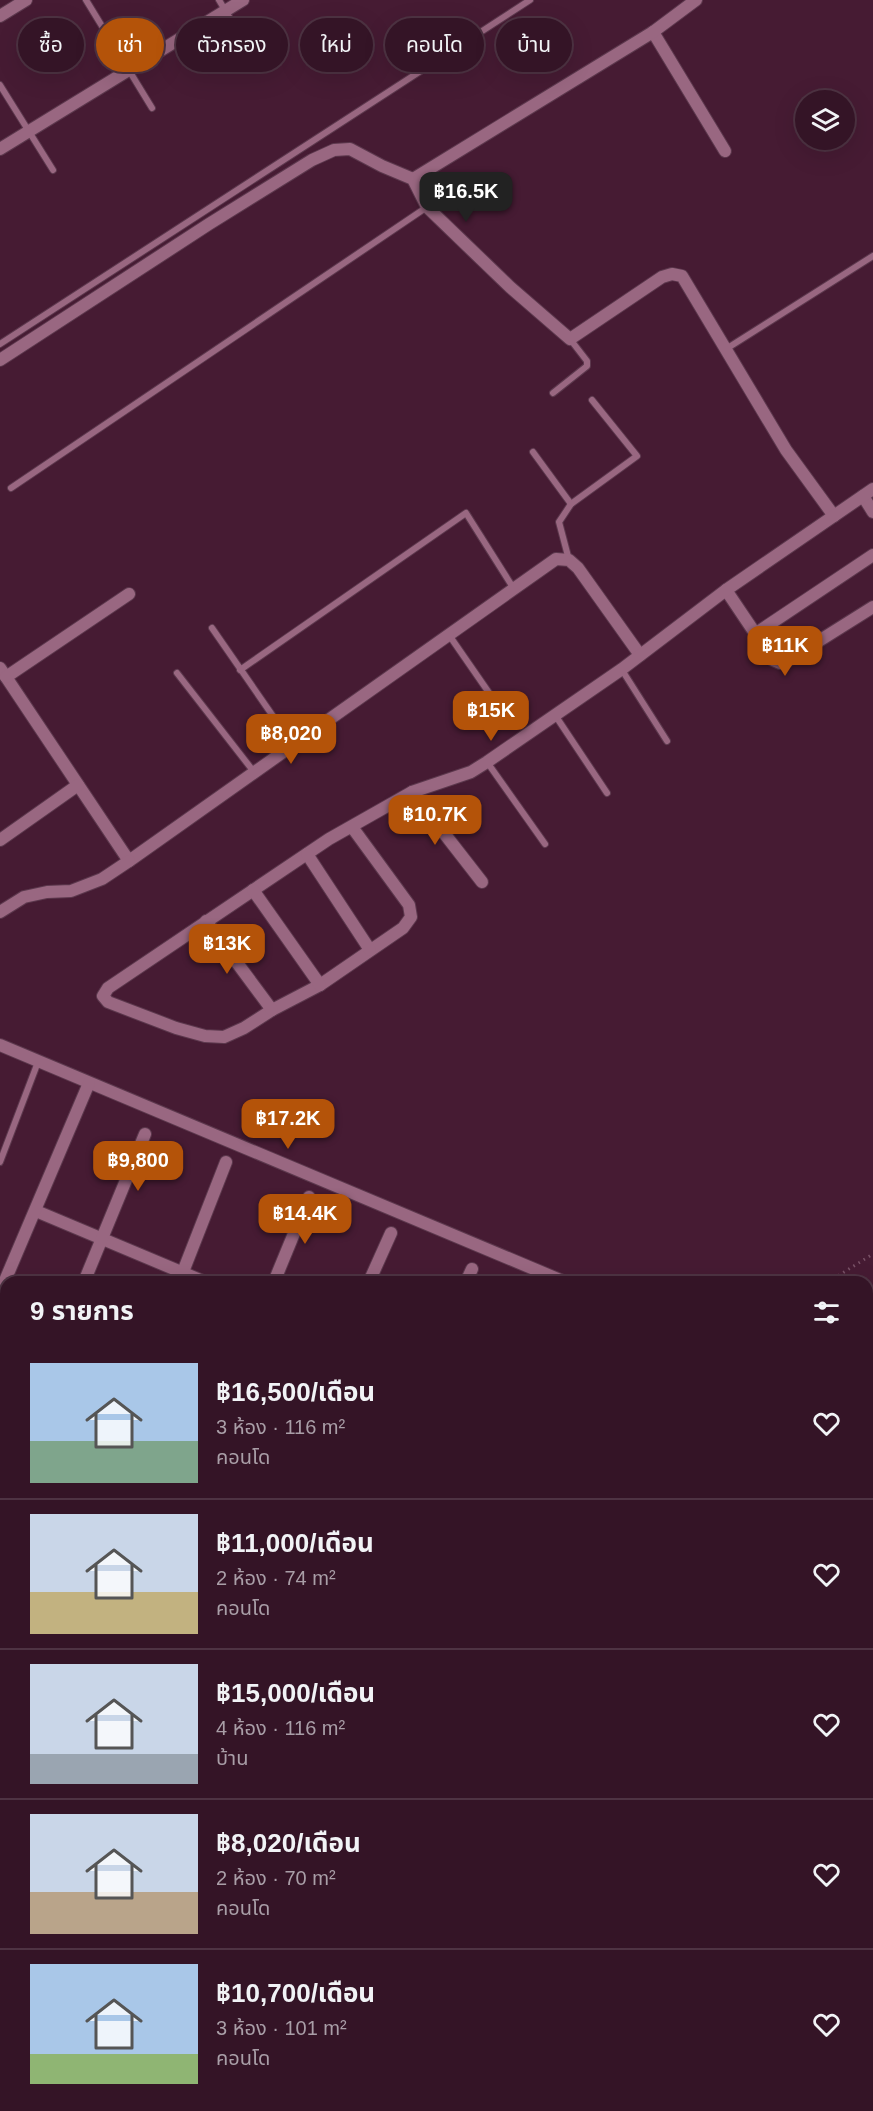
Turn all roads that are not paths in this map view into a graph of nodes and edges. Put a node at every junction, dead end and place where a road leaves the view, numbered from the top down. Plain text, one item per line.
1 (26, 0) edge
2 (86, 0) edge
3 (243, 0) edge
4 (530, 0) edge
5 (696, 0) edge
6 (222, 5) edge
7 (0, 16) edge
8 (97, 18) edge
9 (230, 18) edge
10 (653, 32) junction
11 (164, 46) edge
12 (126, 72) edge
13 (130, 72) edge
14 (0, 85) edge
15 (152, 108) dead end
16 (29, 132) junction
17 (0, 149) edge
18 (724, 151) dead end
19 (53, 170) dead end
20 (412, 179) junction
21 (426, 207) junction
22 (873, 256) edge
23 (570, 339) junction
24 (0, 344) edge
25 (726, 349) junction
26 (0, 360) edge
27 (553, 393) dead end
28 (592, 400) dead end
29 (533, 452) dead end
30 (11, 488) dead end
31 (868, 493) edge
32 (571, 504) junction
33 (873, 512) edge
34 (834, 516) junction
35 (873, 555) edge
36 (568, 560) junction
37 (514, 589) junction
38 (726, 590) junction
39 (129, 594) dead end
40 (873, 607) edge
41 (212, 628) dead end
42 (449, 634) junction
43 (755, 634) junction
44 (640, 655) junction
45 (622, 669) junction
46 (240, 670) junction
47 (177, 673) dead end
48 (6, 677) edge
49 (0, 693) edge
50 (494, 700) dead end
51 (555, 715) junction
52 (667, 741) dead end
53 (293, 745) junction
54 (487, 762) junction
55 (254, 773) junction
56 (78, 785) junction
57 (412, 792) junction
58 (607, 793) dead end
59 (352, 826) junction
60 (0, 840) edge
61 (546, 844) dead end
62 (307, 854) junction
63 (129, 861) junction
64 (482, 882) dead end
65 (253, 890) junction
66 (0, 912) edge
67 (206, 921) junction
68 (370, 950) junction
69 (320, 984) junction
70 (272, 1011) junction
71 (0, 1045) edge
72 (38, 1062) junction
73 (90, 1083) junction
74 (145, 1134) dead end
75 (0, 1162) edge
76 (226, 1162) dead end
77 (309, 1197) dead end
78 (36, 1211) junction
79 (391, 1233) dead end
80 (103, 1240) junction
81 (472, 1269) dead end
82 (8, 1276) edge
83 (87, 1276) edge
84 (177, 1276) edge
85 (182, 1276) edge
86 (276, 1276) edge
87 (372, 1276) edge
88 (469, 1276) edge
89 (551, 1276) edge

1 - 7 street
2 - 8 lane
3 - 6 street
4 - 24 lane
5 - 10 street
6 - 9 lane
6 - 11 street
10 - 18 street
10 - 20 street
12 - 16 street
13 - 15 lane
14 - 16 lane
16 - 17 street
16 - 19 lane
20 - 21 street
20 - 26 street
21 - 23 street
21 - 30 lane
22 - 25 lane
23 - 25 street
23 - 27 lane
25 - 34 street
28 - 32 lane
29 - 32 lane
31 - 33 street
31 - 34 street
32 - 36 lane
34 - 38 street
35 - 43 street
36 - 37 street
36 - 44 street
37 - 42 street
37 - 46 lane
38 - 43 street
38 - 44 street
39 - 48 street
40 - 43 street
41 - 46 lane
42 - 50 lane
42 - 53 street
44 - 45 street
45 - 51 street
45 - 52 lane
46 - 53 lane
47 - 55 lane
48 - 49 street
48 - 56 street
51 - 54 street
51 - 58 lane
53 - 55 street
54 - 57 street
54 - 61 lane
55 - 63 street
56 - 60 street
56 - 63 street
57 - 59 street
57 - 64 street
59 - 62 street
59 - 68 street
62 - 65 street
62 - 68 street
63 - 66 street
65 - 67 street
65 - 69 street
67 - 70 street
67 - 70 street
68 - 69 street
69 - 70 street
71 - 72 street
72 - 73 street
72 - 75 lane
73 - 78 street
73 - 89 street
74 - 80 street
76 - 85 street
77 - 86 street
78 - 80 street
78 - 82 street
79 - 87 street
80 - 83 street
80 - 84 street
81 - 88 street

